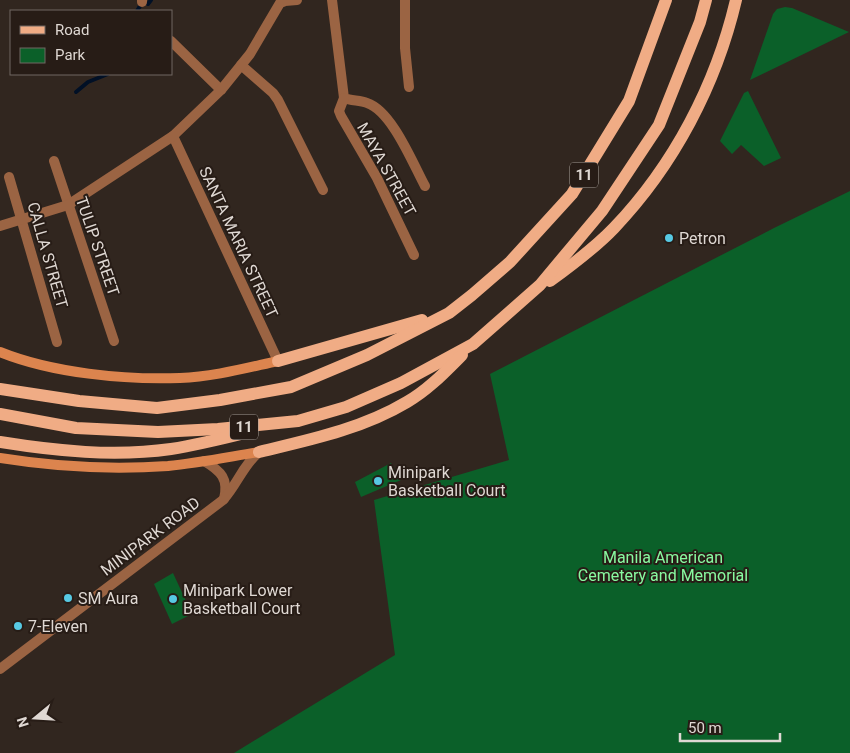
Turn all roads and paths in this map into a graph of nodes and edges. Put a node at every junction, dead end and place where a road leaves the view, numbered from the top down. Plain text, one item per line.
1 (298, 0) edge
2 (332, 0) edge
3 (405, 0) edge
4 (666, 0) edge
5 (706, 0) edge
6 (737, 0) edge
7 (172, 42) edge
8 (241, 65) junction
9 (409, 87) dead end
10 (221, 90) junction
11 (344, 98) junction
12 (173, 136) junction
13 (54, 161) dead end
14 (9, 177) dead end
15 (425, 186) dead end
16 (323, 190) dead end
17 (68, 205) junction
18 (22, 219) junction
19 (0, 226) edge
20 (414, 255) dead end
21 (522, 301) junction
22 (449, 313) junction
23 (114, 341) dead end
24 (57, 342) dead end
25 (472, 344) junction
26 (0, 352) edge
27 (278, 361) junction
28 (0, 389) edge
29 (0, 414) edge
30 (298, 421) junction
31 (0, 442) edge
32 (259, 452) junction
33 (0, 458) edge
34 (204, 461) junction
35 (223, 500) junction
36 (0, 669) edge

1 - 8 street
2 - 11 street, MAYA STREET
3 - 9 street
4 - 22 main road, 11
5 - 21 main road, 11
6 - 21 main road
7 - 10 street
8 - 10 street
8 - 16 street
10 - 12 street
11 - 15 street
11 - 20 street, MAYA STREET
12 - 17 street
12 - 27 street, SANTA MARIA STREET
13 - 17 street, TULIP STREET
14 - 18 street, CALLA STREET
17 - 18 street
17 - 23 street, TULIP STREET
18 - 19 street
18 - 24 street, CALLA STREET
21 - 25 main road, 11
22 - 27 main road
22 - 28 main road, 11
25 - 30 main road, 11
25 - 32 main road
26 - 27 main road
29 - 30 main road, 11
30 - 31 main road
32 - 34 main road
32 - 35 street, MINIPARK ROAD
33 - 34 main road
34 - 35 street, MINIPARK ROAD
35 - 36 street, MINIPARK ROAD

